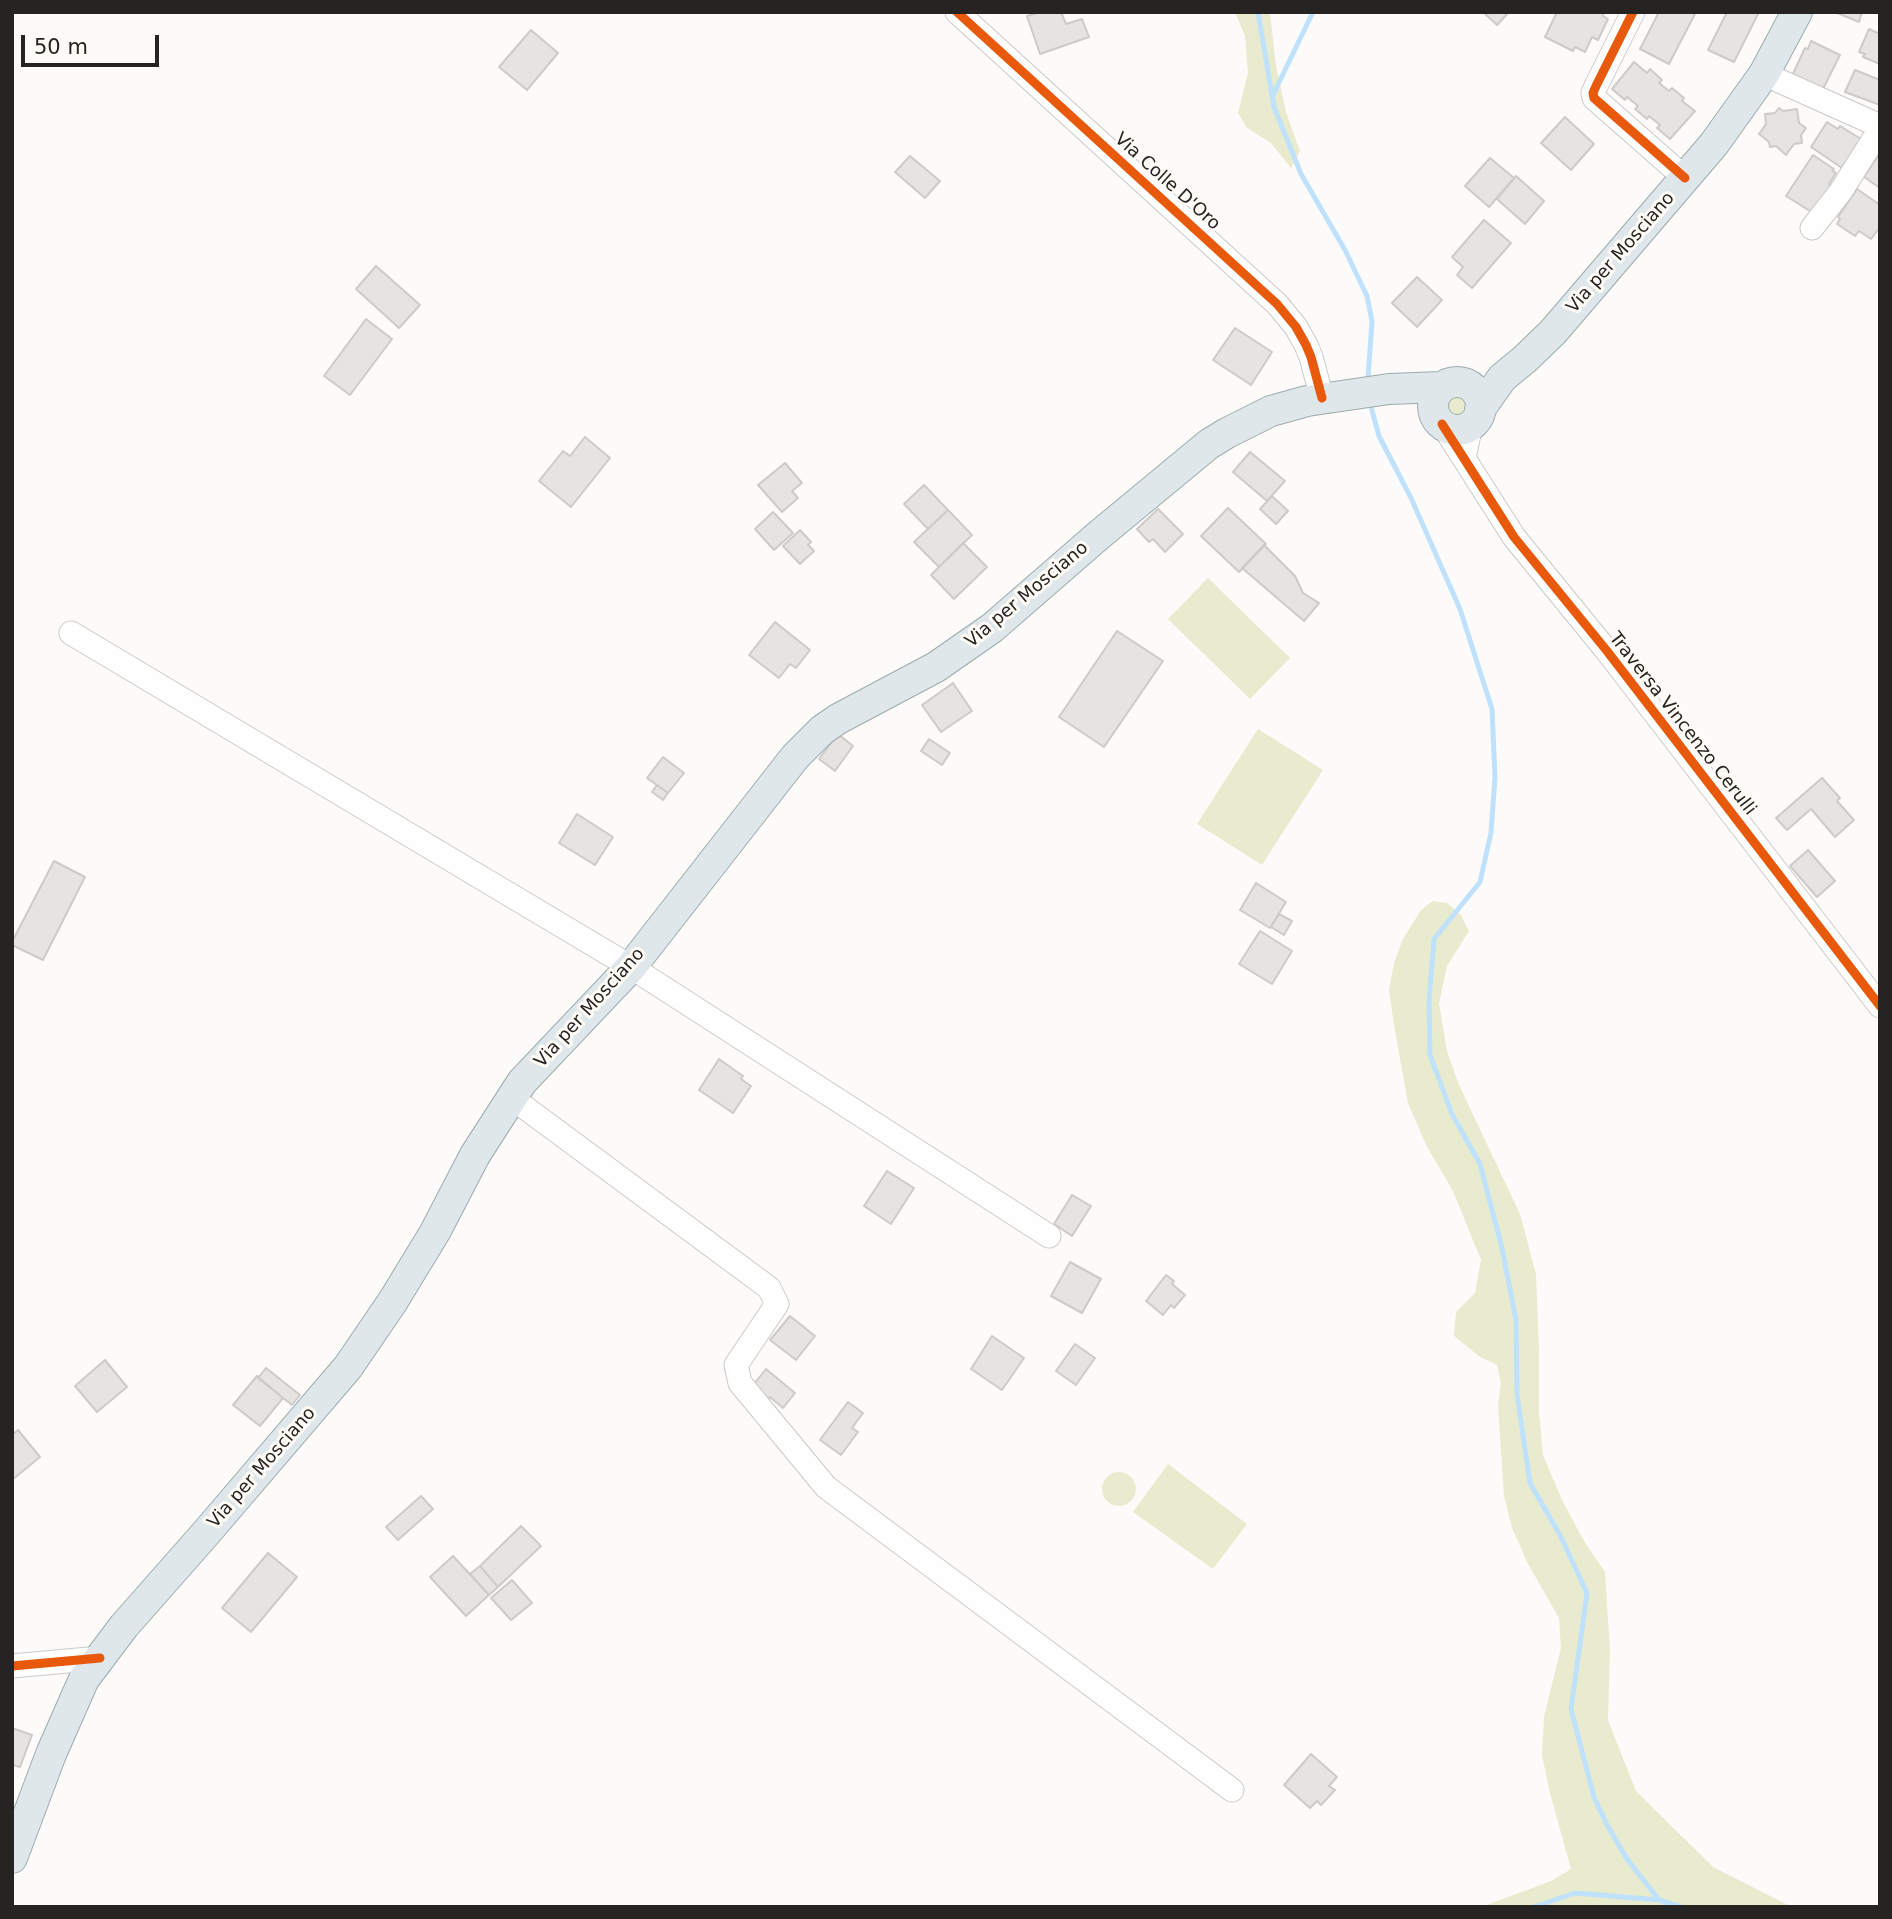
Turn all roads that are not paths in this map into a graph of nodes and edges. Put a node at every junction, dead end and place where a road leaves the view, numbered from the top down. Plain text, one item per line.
1 (957, 12) edge
2 (1633, 12) edge
3 (1797, 12) edge
4 (1764, 74) junction
5 (1880, 128) edge
6 (1685, 178) junction
7 (1812, 228) dead end
8 (1389, 389) junction
9 (1322, 398) junction
10 (1465, 401) junction
11 (1439, 421) junction
12 (1464, 458) junction
13 (71, 633) dead end
14 (631, 967) junction
15 (1880, 1006) edge
16 (512, 1098) junction
17 (1049, 1236) dead end
18 (100, 1658) junction
19 (12, 1666) edge
20 (1232, 1790) dead end
21 (12, 1858) edge

1 - 9 street, Via Colle D'Oro
2 - 6 street
3 - 4 main road, Via per Mosciano
4 - 5 street
4 - 6 main road, Via per Mosciano
5 - 7 street
6 - 10 main road, Via per Mosciano
8 - 9 main road, Via per Mosciano
8 - 10 main road, Via per Mosciano
8 - 11 main road
9 - 14 main road, Via per Mosciano
10 - 11 main road
10 - 12 street
11 - 12 street, Traversa Vincenzo Cerulli
12 - 15 street, Traversa Vincenzo Cerulli
13 - 14 street
14 - 16 main road, Via per Mosciano
14 - 17 street
16 - 18 main road, Via per Mosciano
16 - 20 street
18 - 19 street
18 - 21 main road, Via per Mosciano

